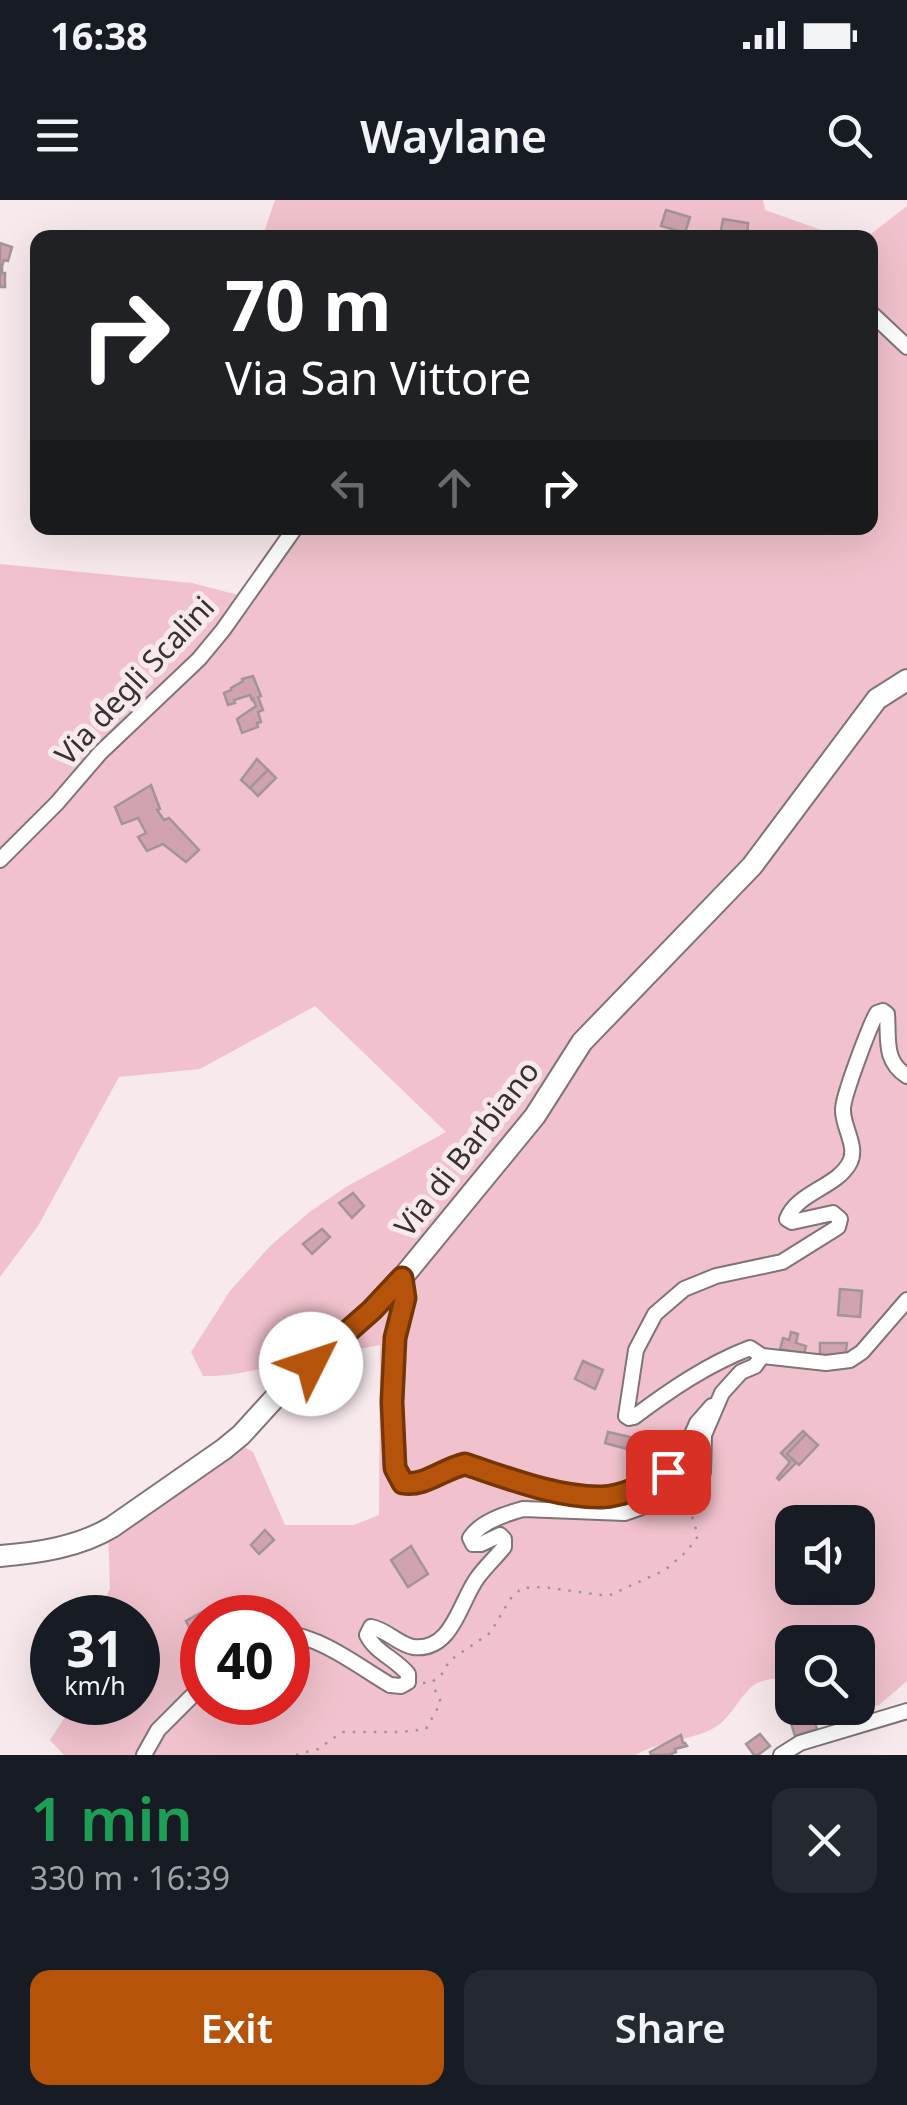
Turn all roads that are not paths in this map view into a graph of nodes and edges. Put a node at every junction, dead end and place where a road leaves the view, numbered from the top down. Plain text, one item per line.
1 (878, 320) edge
2 (907, 347) edge
3 (290, 535) edge
4 (907, 680) edge
5 (0, 860) edge
6 (907, 1076) edge
7 (402, 1278) junction
8 (907, 1300) edge
9 (762, 1356) junction
10 (722, 1394) junction
11 (0, 1556) edge
12 (310, 1640) edge
13 (180, 1708) edge
14 (907, 1711) edge
15 (144, 1755) edge
16 (781, 1755) edge

1 - 2 street
3 - 5 street, Via degli Scalini
4 - 7 street, Via di Barbiano
6 - 9 street
7 - 10 street
7 - 11 street, Via di Barbiano
8 - 9 street
9 - 10 street
10 - 12 street
13 - 15 street
14 - 16 street

